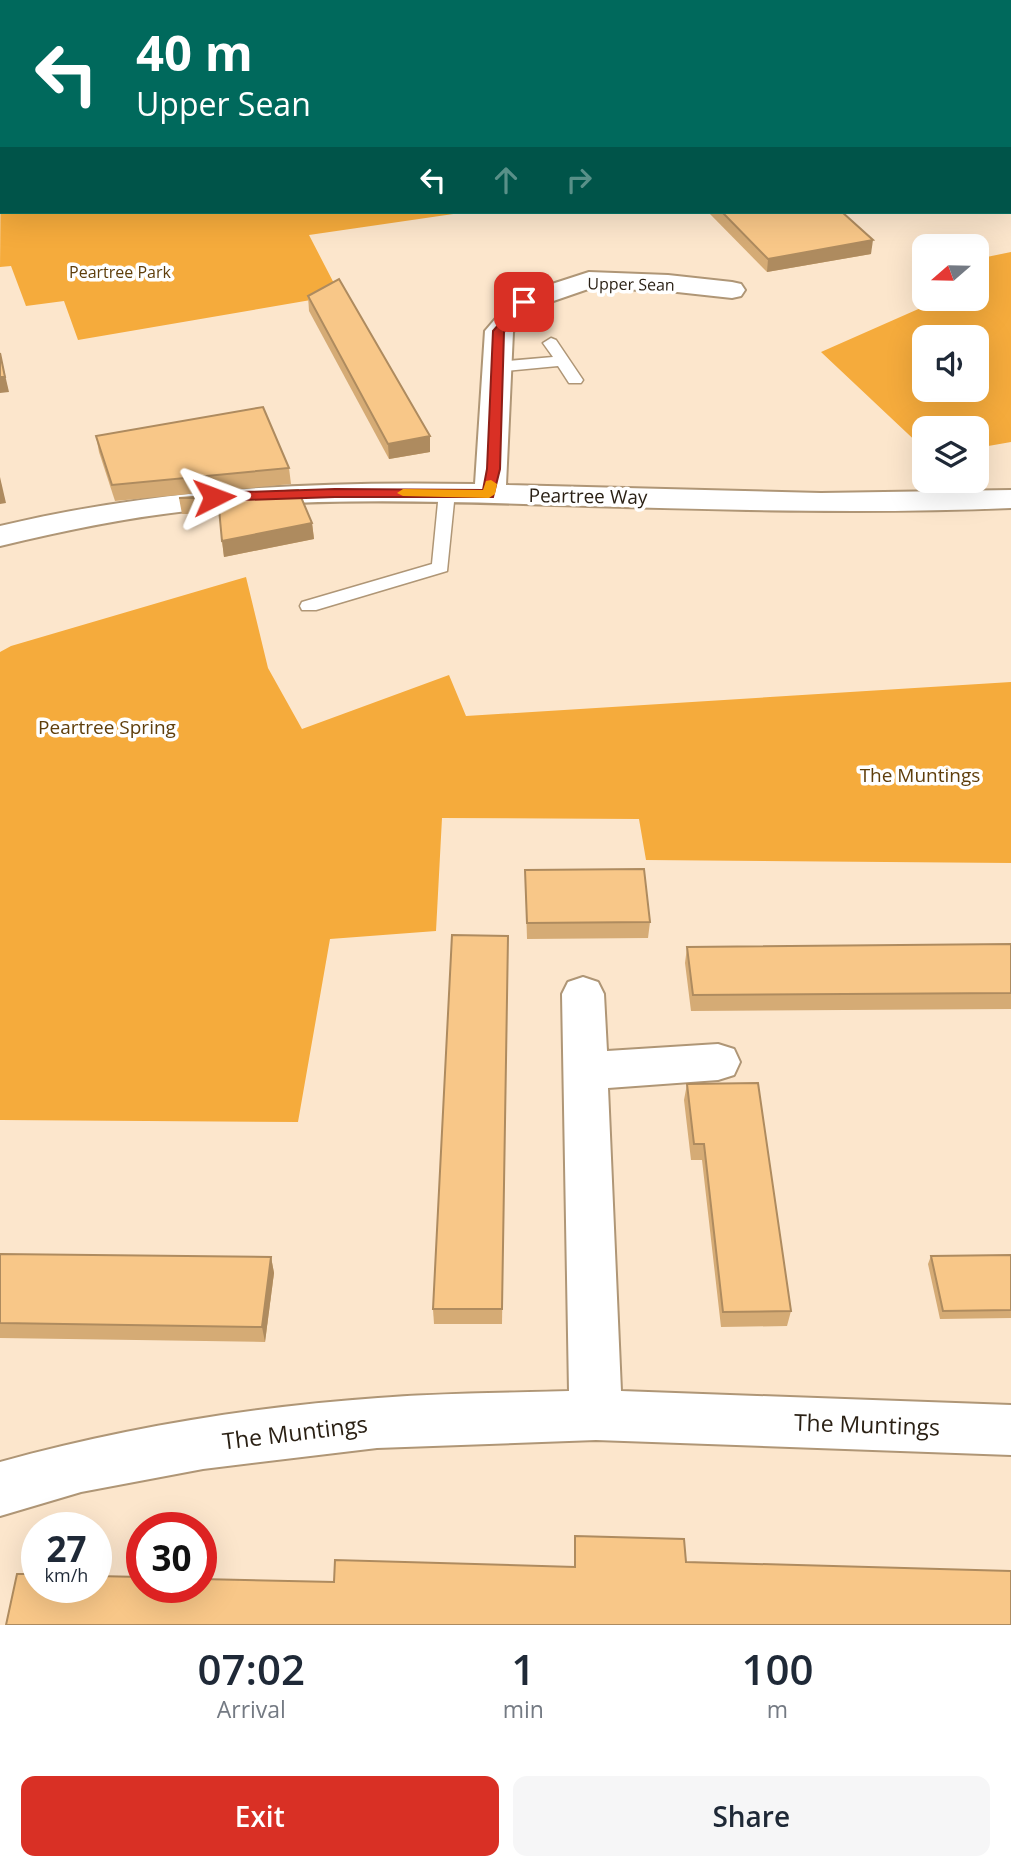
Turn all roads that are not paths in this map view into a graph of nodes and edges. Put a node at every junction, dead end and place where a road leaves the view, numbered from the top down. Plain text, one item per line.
1 (732, 290) dead end
2 (551, 343) dead end
3 (563, 361) junction
4 (495, 367) junction
5 (575, 380) dead end
6 (447, 492) junction
7 (489, 494) junction
8 (1011, 499) edge
9 (0, 536) edge
10 (309, 606) dead end
11 (583, 994) dead end
12 (718, 1062) dead end
13 (584, 1071) junction
14 (596, 1415) junction
15 (1011, 1430) edge
16 (0, 1489) edge

1 - 4 street, Upper Sean
2 - 3 lane
3 - 4 lane
3 - 5 lane
4 - 7 street, Upper Sean
6 - 7 street, Peartree Way
6 - 9 street, Peartree Way
6 - 10 lane
7 - 8 street, Peartree Way
11 - 13 street
12 - 13 street
13 - 14 street
14 - 15 street, The Muntings
14 - 16 street, The Muntings

